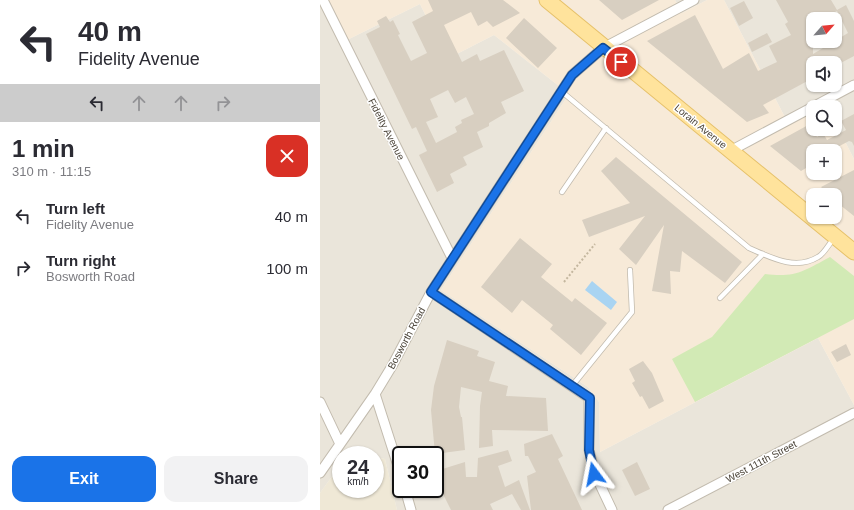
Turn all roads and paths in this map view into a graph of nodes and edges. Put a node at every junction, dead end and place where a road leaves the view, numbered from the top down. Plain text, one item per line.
1 (323, 0) edge
2 (546, 0) edge
3 (694, 0) edge
4 (603, 48) junction
5 (854, 85) edge
6 (561, 91) junction
7 (606, 128) junction
8 (732, 150) junction
9 (562, 192) dead end
10 (835, 237) junction
11 (595, 244) dead end
12 (854, 252) edge
13 (763, 254) junction
14 (452, 258) junction
15 (630, 270) dead end
16 (564, 282) dead end
17 (431, 292) junction
18 (720, 298) dead end
19 (572, 386) junction
20 (375, 394) junction
21 (320, 402) edge
22 (854, 413) edge
23 (340, 444) junction
24 (392, 447) edge
25 (320, 473) edge
26 (408, 498) edge
27 (411, 510) edge
28 (612, 510) edge
29 (668, 510) edge

1 - 14 street, Fidelity Avenue
2 - 4 main road, Lorain Avenue
3 - 4 street, Bosworth Road
4 - 6 street, Bosworth Road
4 - 8 main road, Lorain Avenue
5 - 8 street
6 - 7 lane
6 - 14 street, Bosworth Road
7 - 9 lane
7 - 13 lane
8 - 10 main road, Lorain Avenue
10 - 12 main road, Lorain Avenue
10 - 13 lane
11 - 16 path
13 - 18 lane
14 - 17 street, Bosworth Road
15 - 19 lane
17 - 19 street
17 - 20 street, Bosworth Road
19 - 28 street
20 - 23 street, Bosworth Road
20 - 24 street
21 - 23 street
22 - 29 street, West 111th Street
23 - 25 street, Bosworth Road
26 - 27 street

